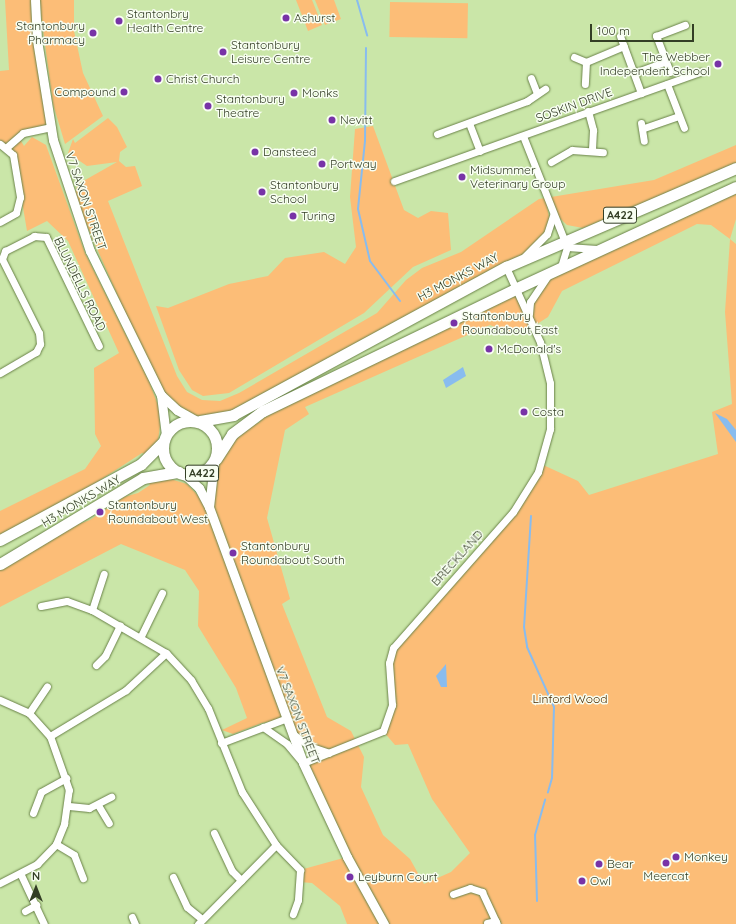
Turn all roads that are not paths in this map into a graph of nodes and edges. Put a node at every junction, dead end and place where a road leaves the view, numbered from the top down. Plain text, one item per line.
1 (35, 0) edge
2 (685, 26) dead end
3 (620, 36) dead end
4 (624, 46) junction
5 (574, 57) dead end
6 (586, 62) junction
7 (665, 62) junction
8 (670, 72) dead end
9 (700, 72) dead end
10 (634, 73) junction
11 (531, 78) dead end
12 (585, 84) dead end
13 (666, 84) junction
14 (545, 89) dead end
15 (536, 92) junction
16 (641, 92) junction
17 (588, 111) junction
18 (678, 116) junction
19 (469, 123) junction
20 (441, 124) dead end
21 (51, 127) junction
22 (684, 128) dead end
23 (523, 136) junction
24 (644, 141) dead end
25 (3, 145) edge
26 (592, 149) junction
27 (480, 151) junction
28 (603, 152) dead end
29 (551, 159) dead end
30 (736, 168) edge
31 (394, 181) dead end
32 (736, 187) edge
33 (553, 215) junction
34 (0, 222) edge
35 (566, 244) junction
36 (601, 248) junction
37 (518, 261) junction
38 (506, 266) junction
39 (557, 269) junction
40 (517, 288) junction
41 (529, 314) junction
42 (98, 346) dead end
43 (0, 373) edge
44 (161, 395) junction
45 (260, 406) junction
46 (198, 421) junction
47 (164, 438) junction
48 (215, 461) junction
49 (181, 473) junction
50 (210, 510) junction
51 (0, 540) edge
52 (0, 564) edge
53 (104, 574) dead end
54 (162, 593) dead end
55 (41, 606) dead end
56 (92, 610) junction
57 (120, 625) junction
58 (141, 636) junction
59 (166, 653) junction
60 (96, 665) dead end
61 (47, 686) dead end
62 (0, 700) edge
63 (29, 713) junction
64 (285, 719) junction
65 (263, 727) junction
66 (290, 731) junction
67 (50, 736) junction
68 (221, 743) junction
69 (329, 753) junction
70 (303, 763) junction
71 (66, 778) junction
72 (111, 797) dead end
73 (98, 805) junction
74 (69, 806) junction
75 (32, 812) dead end
76 (109, 823) dead end
77 (214, 833) dead end
78 (56, 844) junction
79 (276, 844) junction
80 (21, 875) junction
81 (173, 877) dead end
82 (83, 878) dead end
83 (241, 880) junction
84 (0, 883) edge
85 (453, 894) dead end
86 (36, 905) junction
87 (25, 911) dead end
88 (293, 914) dead end
89 (200, 922) edge
90 (383, 923) edge
91 (487, 923) edge
92 (496, 923) edge
93 (44, 924) edge

1 - 21 street, V7 SAXON STREET
2 - 7 street
3 - 4 street
4 - 6 street
4 - 10 street
5 - 6 street
6 - 12 street
7 - 8 street
7 - 10 street
9 - 13 street, SOSKIN DRIVE
10 - 16 street
11 - 15 street
13 - 16 street, SOSKIN DRIVE
13 - 18 street
14 - 15 street
15 - 19 street
16 - 17 street, SOSKIN DRIVE
17 - 23 street, SOSKIN DRIVE
17 - 26 street
18 - 22 street
18 - 24 street
19 - 20 street
19 - 27 street
21 - 25 street
21 - 44 street, V7 SAXON STREET
23 - 27 street, SOSKIN DRIVE
23 - 33 street
25 - 34 street
26 - 28 street
26 - 29 street
27 - 31 street, SOSKIN DRIVE
30 - 35 main road, H3 MONKS WAY / A422
32 - 36 main road, H3 MONKS WAY / A422
33 - 35 street
33 - 37 street
35 - 36 street
35 - 37 main road, H3 MONKS WAY / A422
35 - 39 street
36 - 39 main road, H3 MONKS WAY / A422
37 - 38 main road, H3 MONKS WAY / A422
38 - 40 street, BRECKLAND
38 - 45 main road, H3 MONKS WAY / A422
39 - 40 main road, H3 MONKS WAY / A422
39 - 41 street
40 - 41 street, BRECKLAND
40 - 45 main road, H3 MONKS WAY / A422
41 - 69 street, BRECKLAND
42 - 43 street, BLUNDELLS ROAD
44 - 46 street, V7 SAXON STREET
44 - 47 street, V7 SAXON STREET
45 - 46 main road, H3 MONKS WAY / A422
45 - 48 main road, H3 MONKS WAY / A422
46 - 47 main road, A422
46 - 48 main road, A422
47 - 49 main road, A422
47 - 51 main road, H3 MONKS WAY / A422
48 - 49 main road, A422
48 - 50 street, V7 SAXON STREET
49 - 50 street, V7 SAXON STREET
49 - 52 main road, H3 MONKS WAY / A422
50 - 64 street, V7 SAXON STREET
53 - 56 street
54 - 58 street
55 - 56 street
56 - 57 street
57 - 58 street
57 - 60 street
58 - 59 street
59 - 67 street
59 - 68 street
61 - 63 street
62 - 63 street
63 - 67 street
64 - 65 street
64 - 66 street, V7 SAXON STREET
65 - 68 street
65 - 70 street
66 - 69 street
66 - 70 street, V7 SAXON STREET
67 - 71 street
68 - 79 street
69 - 70 street, BRECKLAND
70 - 90 street, V7 SAXON STREET
71 - 74 street
71 - 75 street
72 - 73 street
73 - 74 street
73 - 76 street
74 - 78 street
77 - 83 street
78 - 80 street
78 - 82 street
79 - 83 street
79 - 88 street
80 - 84 street
80 - 86 street
81 - 89 street
83 - 89 street
85 - 92 street
86 - 87 street
86 - 93 street
91 - 92 street

